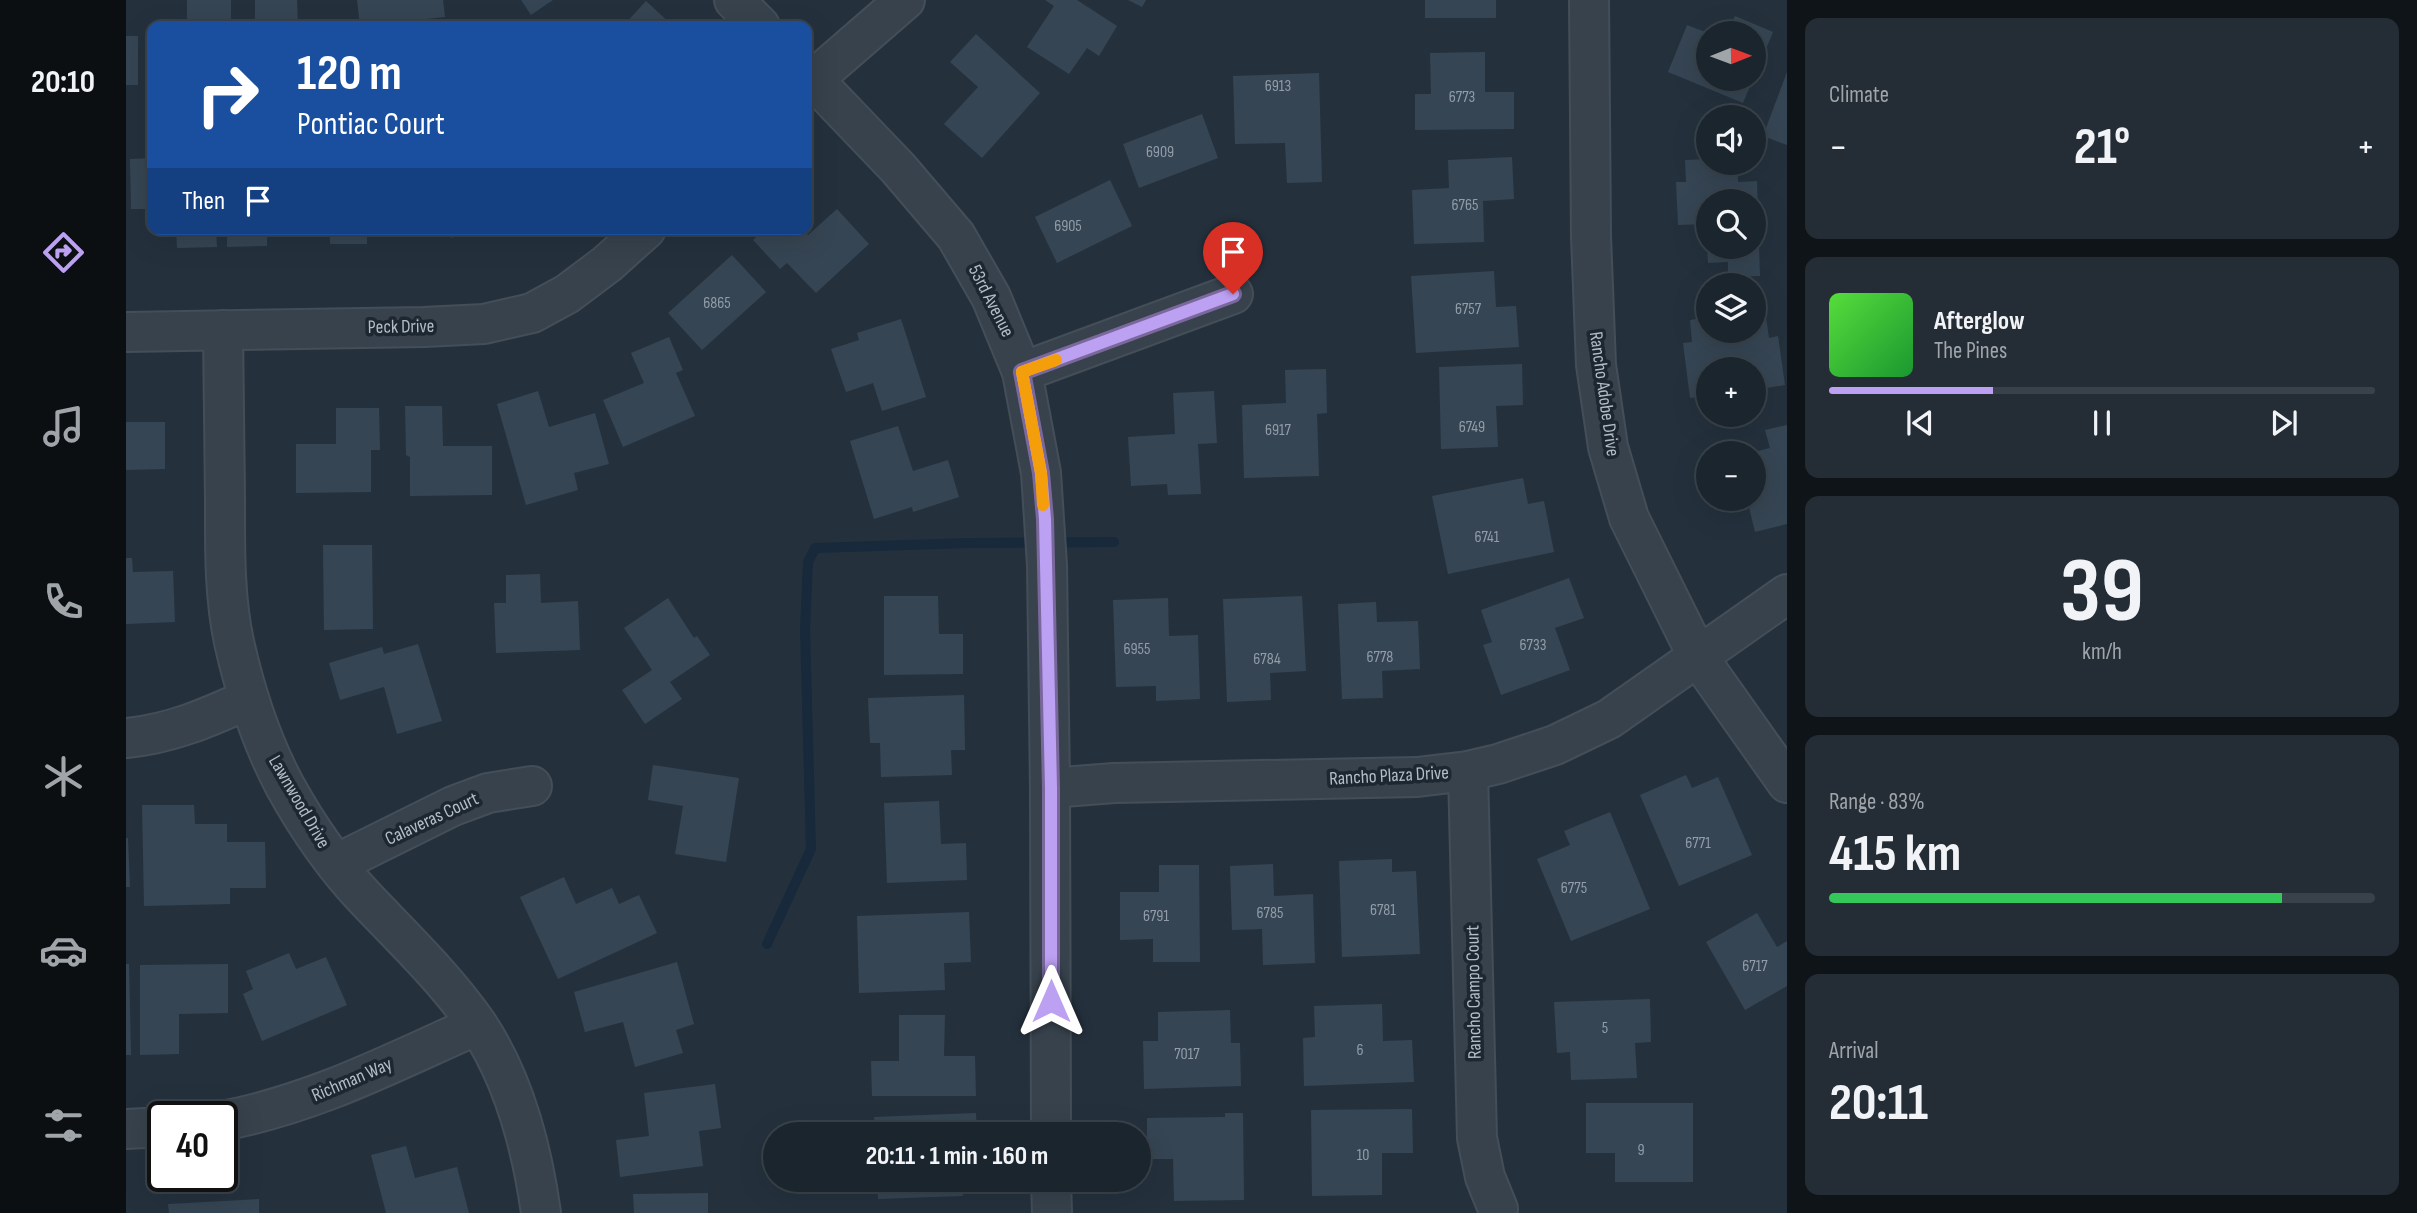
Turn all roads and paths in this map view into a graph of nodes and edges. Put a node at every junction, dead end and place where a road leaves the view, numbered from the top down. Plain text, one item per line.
1 (734, 0) edge
2 (905, 0) edge
3 (1589, 0) edge
4 (755, 21) edge
5 (812, 77) edge
6 (812, 82) edge
7 (639, 235) edge
8 (1233, 294) dead end
9 (223, 330) junction
10 (126, 332) edge
11 (1022, 372) junction
12 (1787, 594) edge
13 (1698, 657) junction
14 (249, 699) junction
15 (126, 738) edge
16 (1468, 771) junction
17 (1787, 783) edge
18 (532, 786) dead end
19 (1051, 788) junction
20 (336, 864) junction
21 (477, 1025) junction
22 (238, 1117) edge
23 (1051, 1122) edge
24 (147, 1128) edge
25 (126, 1129) edge
26 (1051, 1192) edge
27 (1498, 1209) dead end
28 (541, 1213) edge
29 (1052, 1213) edge

1 - 4 street
2 - 5 street
3 - 13 street, Rancho Adobe Drive
6 - 11 street, 53rd Avenue
7 - 9 street, Peck Drive
8 - 11 street
9 - 10 street, Peck Drive
9 - 14 street, Lawnwood Drive
11 - 19 street, 53rd Avenue
12 - 13 street, Rancho Plaza Drive
13 - 16 street, Rancho Plaza Drive
13 - 17 street, Rancho Adobe Drive
14 - 15 street
14 - 20 street, Lawnwood Drive
16 - 19 street, Rancho Plaza Drive
16 - 27 street, Rancho Campo Court
18 - 20 street, Calaveras Court
19 - 23 street, 53rd Avenue
20 - 21 street, Lawnwood Drive
21 - 22 street, Richman Way
21 - 28 street, Lawnwood Drive
24 - 25 street
26 - 29 street

